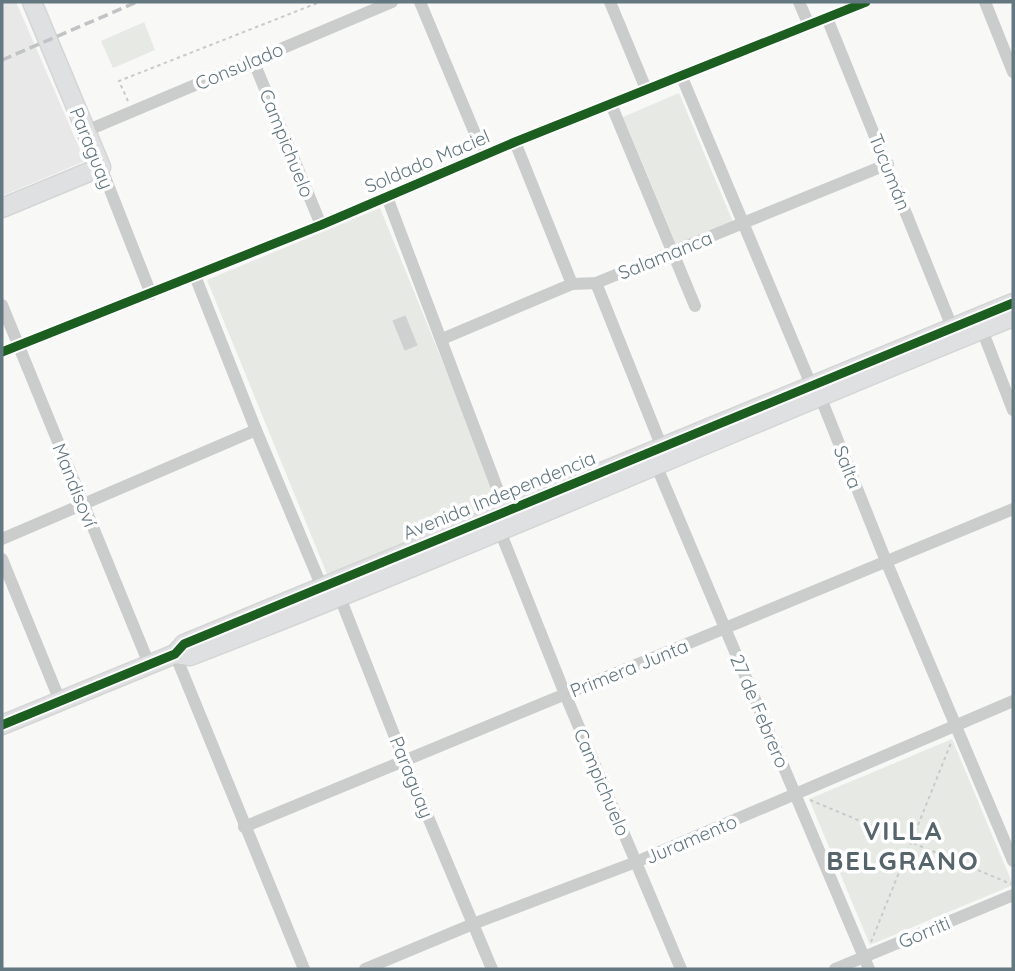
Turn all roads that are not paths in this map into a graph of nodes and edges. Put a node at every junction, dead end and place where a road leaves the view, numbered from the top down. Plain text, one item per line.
1 (32, 2) edge
2 (392, 2) edge
3 (420, 2) edge
4 (610, 2) edge
5 (799, 2) edge
6 (866, 2) edge
7 (985, 2) edge
8 (827, 18) junction
9 (809, 26) junction
10 (253, 60) junction
11 (1013, 72) edge
12 (681, 75) junction
13 (646, 89) junction
14 (611, 104) junction
15 (86, 131) junction
16 (515, 142) junction
17 (484, 155) junction
18 (888, 164) junction
19 (100, 167) junction
20 (387, 197) junction
21 (2, 208) edge
22 (743, 224) junction
23 (321, 225) junction
24 (673, 251) junction
25 (195, 276) junction
26 (596, 283) junction
27 (572, 284) junction
28 (151, 294) junction
29 (1013, 303) edge
30 (2, 305) edge
31 (695, 306) dead end
32 (1013, 317) edge
33 (980, 324) junction
34 (952, 327) junction
35 (442, 339) junction
36 (19, 346) junction
37 (2, 352) edge
38 (816, 392) junction
39 (1013, 410) edge
40 (256, 430) junction
41 (659, 457) junction
42 (83, 505) junction
43 (1013, 509) edge
44 (502, 520) junction
45 (2, 540) edge
46 (2, 559) edge
47 (886, 561) junction
48 (331, 593) junction
49 (725, 628) junction
50 (175, 654) junction
51 (149, 664) junction
52 (565, 694) junction
53 (60, 701) junction
54 (1013, 701) edge
55 (2, 725) edge
56 (956, 725) junction
57 (404, 760) junction
58 (796, 795) junction
59 (244, 827) junction
60 (1013, 861) edge
61 (636, 862) junction
62 (1013, 895) edge
63 (473, 925) junction
64 (867, 963) edge
65 (304, 969) edge
66 (365, 969) edge
67 (492, 969) edge
68 (681, 969) edge
69 (835, 969) edge

1 - 15 street, Paraguay
2 - 10 street, Consulado
3 - 17 street
4 - 13 street
5 - 9 street
6 - 8 street, Soldado Maciel
7 - 11 street
8 - 9 street, Soldado Maciel
8 - 18 street, Tucumán
9 - 12 street, Soldado Maciel
10 - 15 street, Consulado
10 - 23 street, Campichuelo
12 - 13 street, Soldado Maciel
12 - 22 street, Salta
13 - 14 street, Soldado Maciel
14 - 16 street, Soldado Maciel
14 - 24 street
15 - 19 street, Paraguay
16 - 17 street, Soldado Maciel
16 - 27 street
17 - 20 street, Soldado Maciel
18 - 22 street, Salamanca
18 - 34 street, Tucumán
19 - 21 street
19 - 28 street, Paraguay
20 - 23 street, Soldado Maciel
20 - 35 street, Campichuelo
22 - 24 street, Salamanca
22 - 38 street, Salta
23 - 25 street, Soldado Maciel
24 - 26 street, Salamanca
24 - 31 street
25 - 28 street, Soldado Maciel
25 - 40 street, Paraguay
26 - 27 street, Salamanca
26 - 41 street, 27 de Febrero
27 - 35 street, Salamanca
28 - 36 street, Soldado Maciel
29 - 33 street, Avenida Independencia
30 - 36 street, Mandisoví
32 - 33 street, Avenida Independencia
33 - 34 street, Avenida Independencia
33 - 38 street, Avenida Independencia
33 - 39 street
34 - 38 street, Avenida Independencia
35 - 44 street, Campichuelo
36 - 37 street, Soldado Maciel
36 - 42 street, Mandisoví
38 - 41 street, Avenida Independencia
38 - 47 street, Salta
40 - 42 street
40 - 48 street, Paraguay
41 - 44 street, Avenida Independencia
41 - 49 street, 27 de Febrero
42 - 45 street
42 - 51 street, Mandisoví
43 - 47 street, Primera Junta
44 - 48 street, Avenida Independencia
44 - 52 street, Campichuelo
46 - 53 street
47 - 49 street, Primera Junta
47 - 56 street, Salta
48 - 50 street, Avenida Independencia
48 - 57 street, Paraguay
49 - 52 street, Primera Junta
49 - 58 street, 27 de Febrero
50 - 51 street, Avenida Independencia
50 - 59 street
51 - 53 street, Avenida Independencia
52 - 57 street, Primera Junta
52 - 61 street, Campichuelo
53 - 55 street, Avenida Independencia
54 - 56 street, Juramento
56 - 58 street, Juramento
56 - 60 street, Salta
57 - 59 street, Primera Junta
57 - 63 street, Paraguay
58 - 61 street, Juramento
58 - 64 street, 27 de Febrero
59 - 65 street
61 - 63 street, Juramento
61 - 68 street, Campichuelo
62 - 64 street, Gorriti
63 - 66 street, Juramento
63 - 67 street, Paraguay
64 - 69 street, Gorriti

